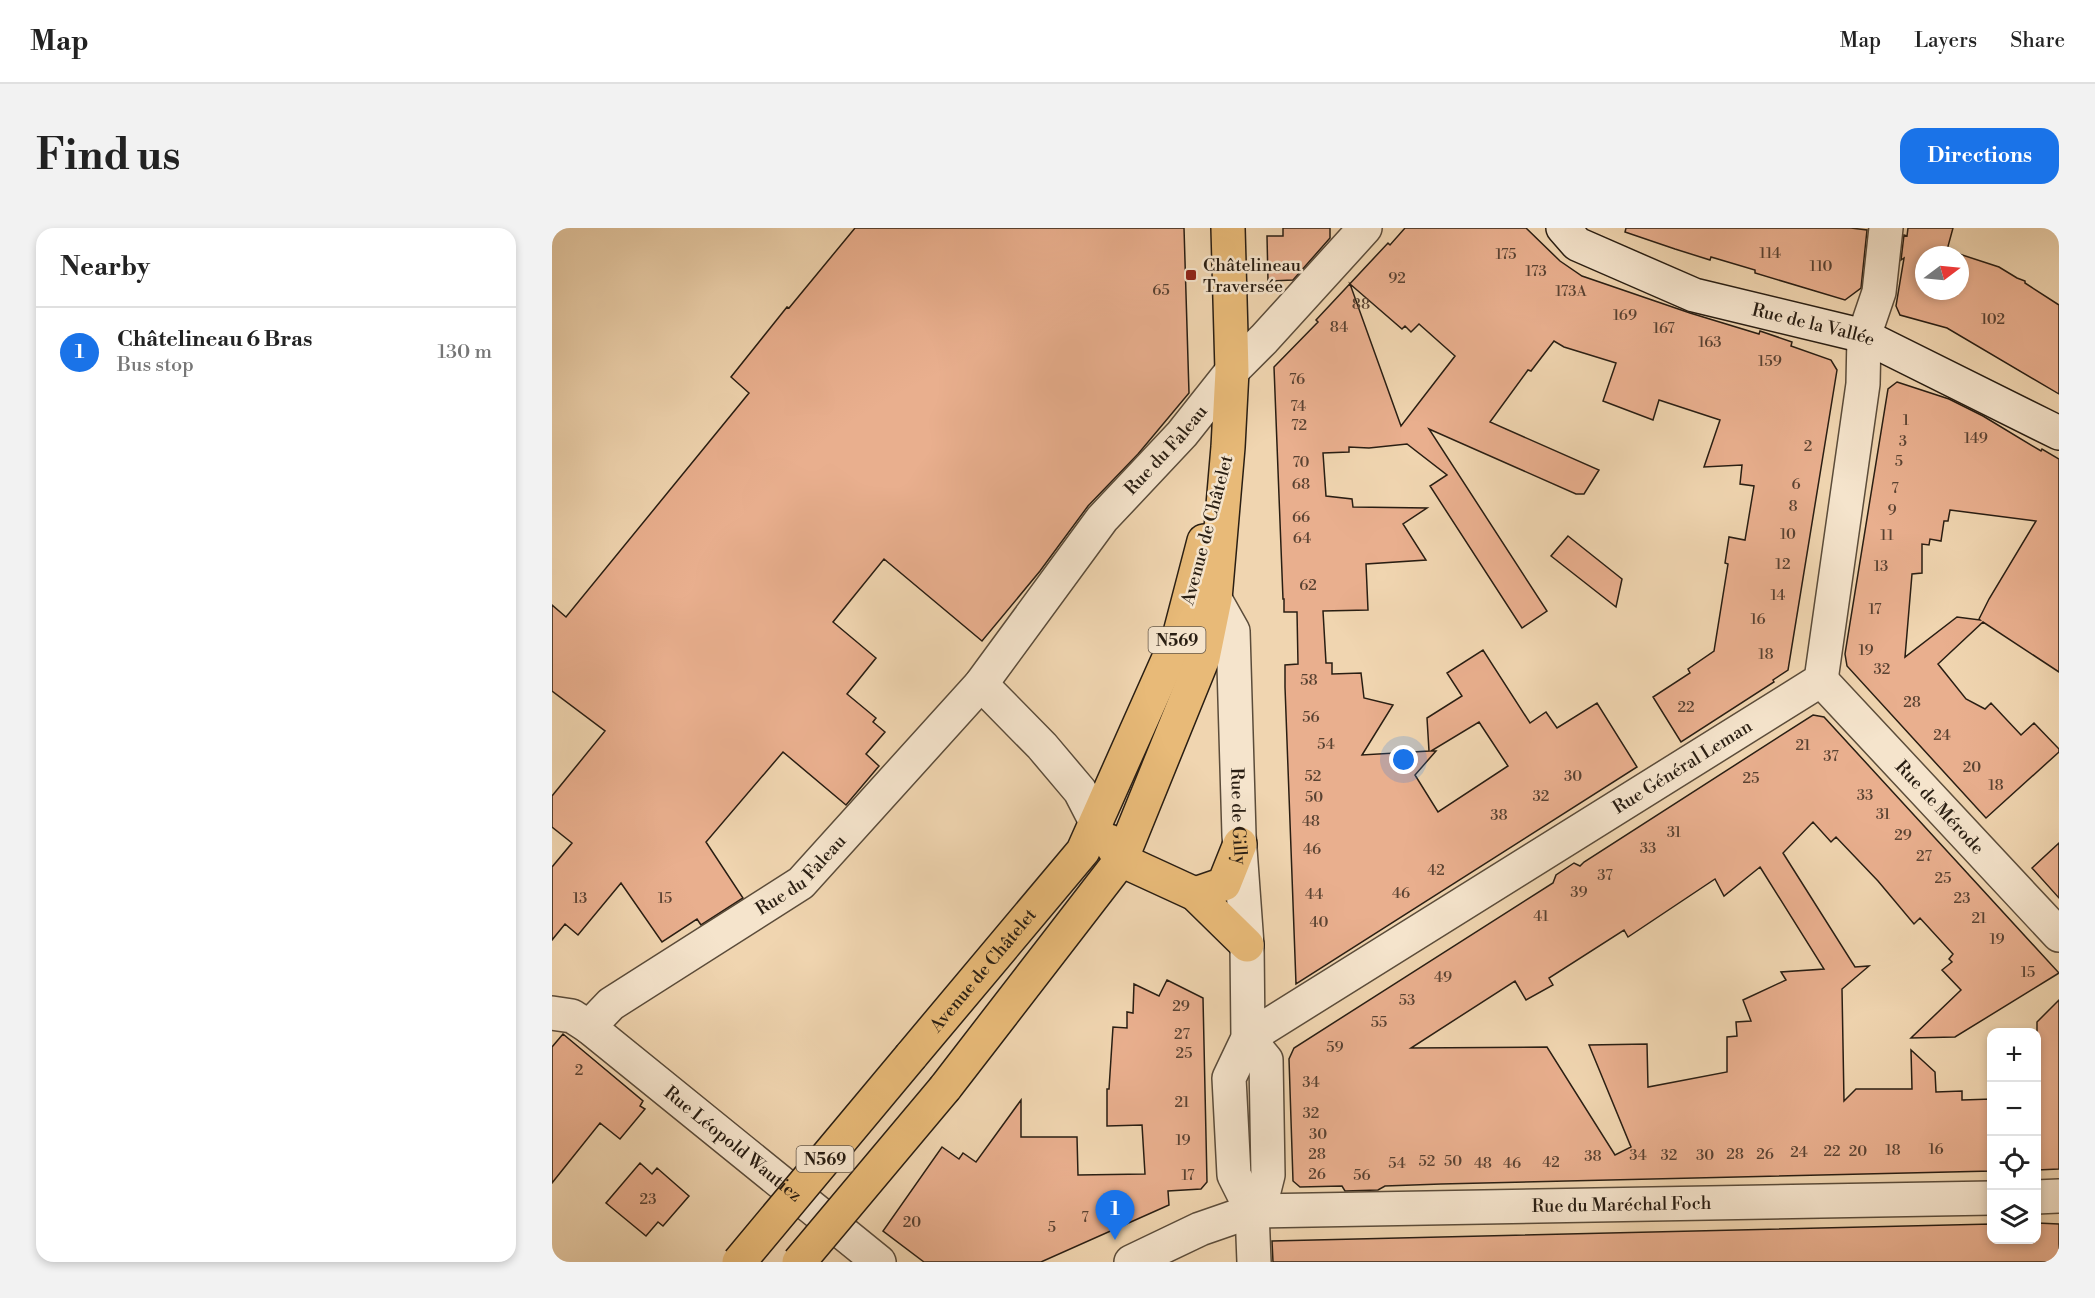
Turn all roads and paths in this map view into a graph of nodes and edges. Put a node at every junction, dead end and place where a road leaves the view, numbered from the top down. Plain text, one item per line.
1 (1228, 228) edge
2 (1365, 228) edge
3 (1563, 228) edge
4 (1886, 228) edge
5 (1863, 336) junction
6 (1232, 371) junction
7 (2059, 433) edge
8 (1228, 447) junction
9 (1215, 598) junction
10 (1821, 680) junction
11 (981, 684) junction
12 (1096, 822) junction
13 (1240, 844) junction
14 (1121, 860) junction
15 (1195, 894) junction
16 (2059, 936) edge
17 (1247, 945) junction
18 (552, 1013) edge
19 (589, 1028) junction
20 (1248, 1038) junction
21 (2059, 1196) edge
22 (2041, 1197) edge
23 (1987, 1198) edge
24 (1252, 1211) junction
25 (739, 1262) edge
26 (800, 1262) edge
27 (879, 1262) edge
28 (1131, 1262) edge
29 (1254, 1262) edge

1 - 6 main road, N569
2 - 6 street, Rue du Faleau
3 - 5 street, Rue de la Vallée
4 - 5 street
5 - 7 street, Rue de la Vallée
5 - 10 street
6 - 8 main road, N569
6 - 11 street, Rue du Faleau
8 - 9 main road, Avenue de Châtelet / N569
8 - 12 main road, Avenue de Châtelet / N569
9 - 13 street, Rue de Gilly
9 - 14 main road, Avenue de Châtelet / N569
10 - 16 street, Rue de Mérode
10 - 20 street, Rue Général Leman
11 - 12 street
11 - 19 street, Rue du Faleau
12 - 14 main road
12 - 25 main road, Avenue de Châtelet / N569, bridge
13 - 15 main road
13 - 17 street, Rue de Gilly
14 - 15 main road
14 - 26 main road, Avenue de Châtelet / N569, bridge
15 - 17 main road
17 - 20 street, Rue de Gilly
18 - 19 street, Rue Léopold Wautiez
19 - 27 street, Rue Léopold Wautiez
20 - 24 street, Rue de Gilly
21 - 22 street
23 - 24 street, Rue du Maréchal Foch
24 - 28 street, Rue du Maréchal Foch
24 - 29 street, Rue de Gilly

